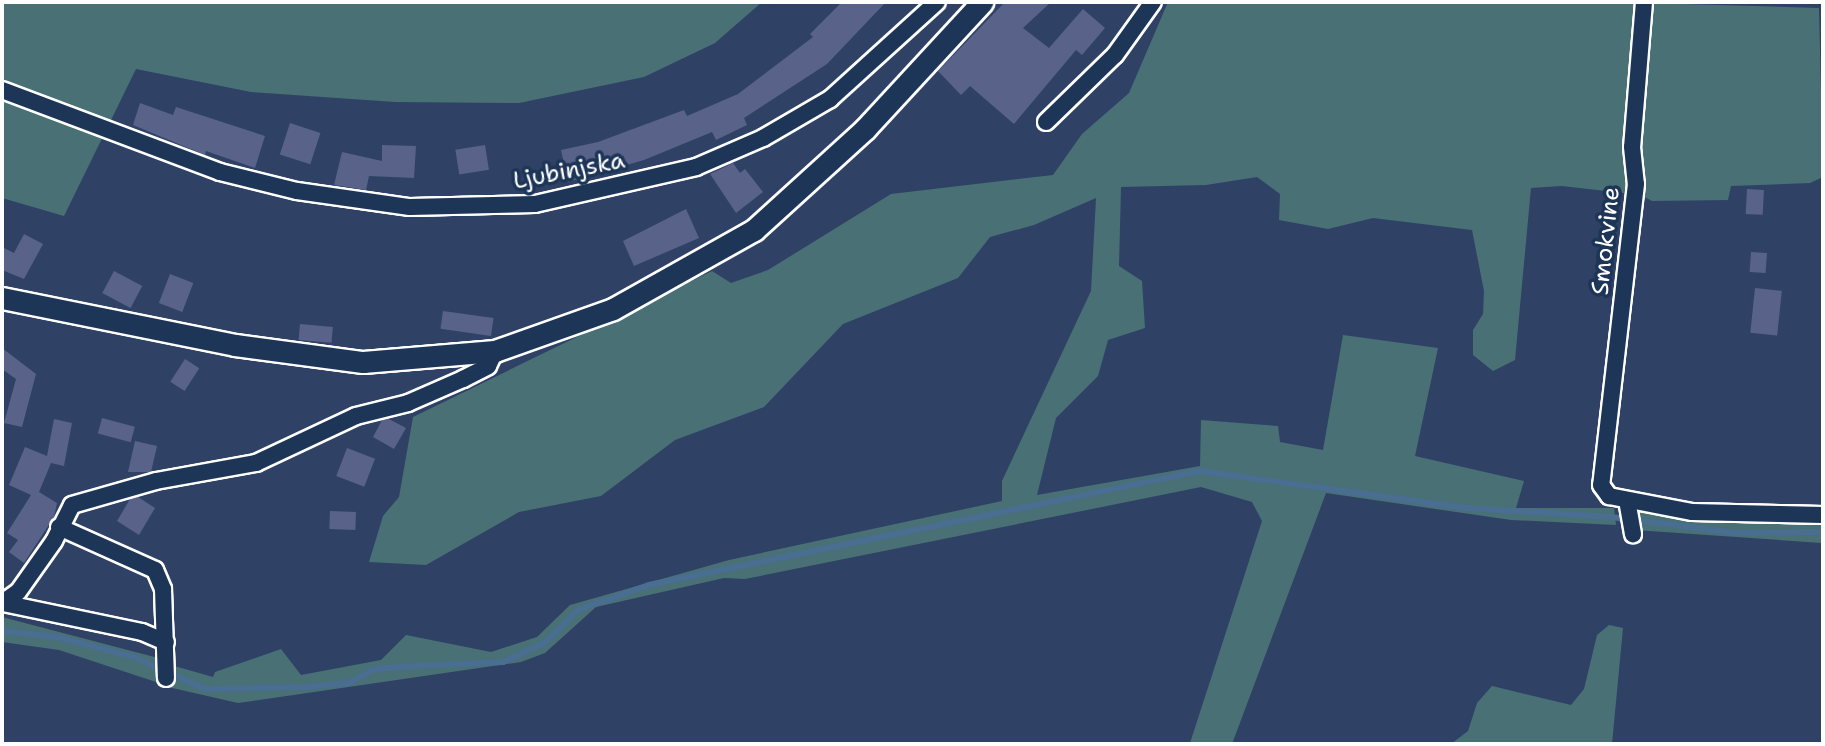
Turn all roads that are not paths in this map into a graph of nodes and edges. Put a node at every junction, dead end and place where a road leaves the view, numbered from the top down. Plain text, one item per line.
1 (937, 2) edge
2 (982, 2) edge
3 (1153, 2) edge
4 (1644, 2) edge
5 (2, 90) edge
6 (1046, 122) dead end
7 (4, 298) edge
8 (495, 351) junction
9 (1628, 504) junction
10 (1823, 515) edge
11 (60, 527) junction
12 (1633, 534) dead end
13 (3, 603) edge
14 (166, 642) junction
15 (166, 678) dead end

1 - 5 street, Ljubinjska
2 - 8 street
3 - 6 street
4 - 9 street, Smokvine
7 - 8 street
8 - 11 street
9 - 10 street
9 - 12 street
11 - 13 street
11 - 14 street
13 - 14 street
14 - 15 street

